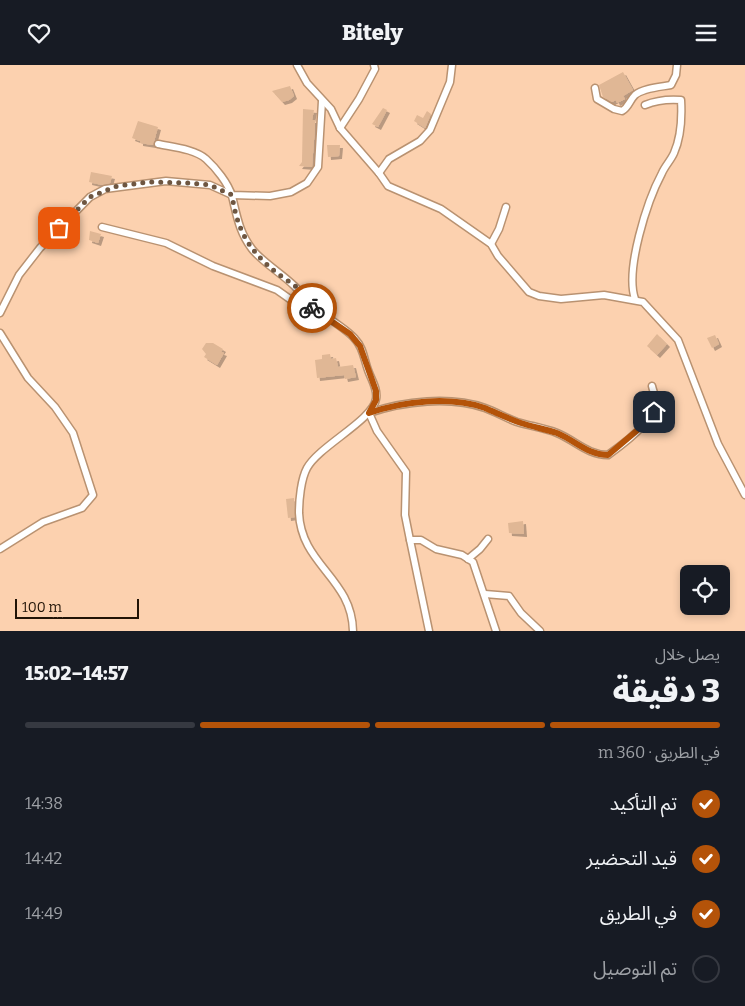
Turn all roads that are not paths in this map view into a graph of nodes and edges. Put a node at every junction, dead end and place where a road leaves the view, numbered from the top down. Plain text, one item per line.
1 (298, 65) edge
2 (374, 65) edge
3 (452, 65) edge
4 (678, 65) edge
5 (595, 89) dead end
6 (322, 101) junction
7 (645, 105) dead end
8 (340, 129) junction
9 (158, 144) dead end
10 (380, 173) junction
11 (232, 195) junction
12 (506, 207) dead end
13 (102, 227) dead end
14 (491, 243) junction
15 (635, 299) junction
16 (306, 303) junction
17 (0, 313) edge
18 (0, 333) edge
19 (652, 386) dead end
20 (369, 413) junction
21 (745, 495) edge
22 (488, 539) dead end
23 (410, 540) junction
24 (0, 549) edge
25 (468, 559) junction
26 (485, 594) junction
27 (352, 631) edge
28 (429, 631) edge
29 (496, 631) edge
30 (540, 631) edge

1 - 6 street
2 - 8 street
3 - 10 street
4 - 5 street
6 - 8 street
6 - 11 street
7 - 15 street
8 - 10 street
9 - 11 street
10 - 14 street
11 - 16 street
11 - 17 street
12 - 14 street
13 - 16 street
14 - 15 street
15 - 21 street
16 - 20 street
18 - 24 street
19 - 20 street
20 - 23 street
20 - 27 street
22 - 25 street
23 - 25 street
23 - 28 street
25 - 26 street
26 - 29 street
26 - 30 street

